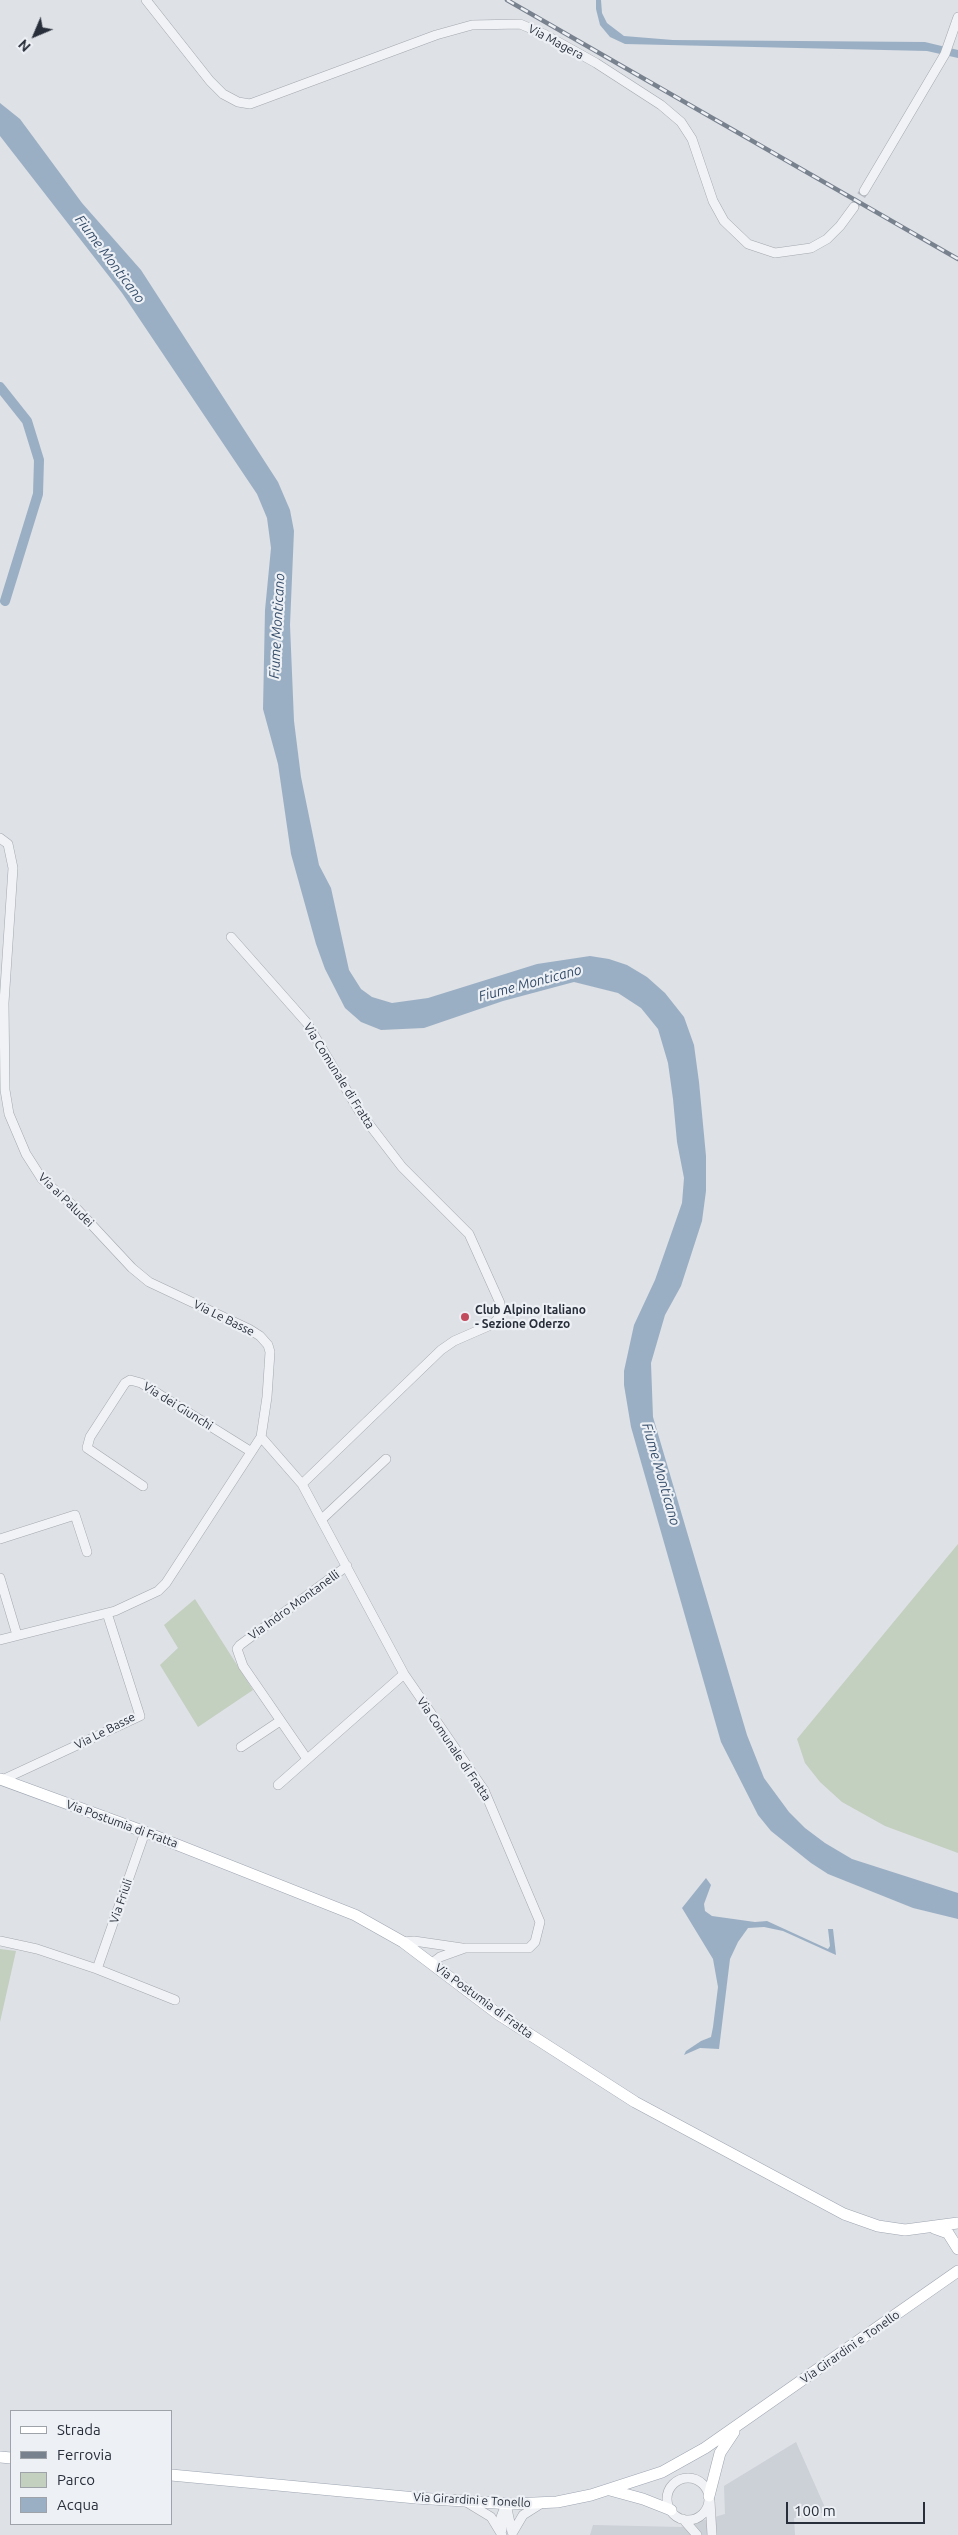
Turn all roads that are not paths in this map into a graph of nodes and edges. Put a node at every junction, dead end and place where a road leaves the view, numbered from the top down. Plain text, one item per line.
1 (146, 0) edge
2 (958, 17) edge
3 (864, 191) tunnel mouth
4 (854, 207) tunnel mouth
5 (0, 838) edge
6 (231, 937) dead end
7 (106, 1239) joint
8 (260, 1437) junction
9 (250, 1451) junction
10 (386, 1458) dead end
11 (302, 1484) junction
12 (143, 1486) dead end
13 (322, 1519) junction
14 (0, 1539) edge
15 (87, 1552) dead end
16 (347, 1566) junction
17 (0, 1578) edge
18 (107, 1613) junction
19 (17, 1635) junction
20 (0, 1640) edge
21 (404, 1674) junction
22 (280, 1721) junction
23 (241, 1747) dead end
24 (307, 1759) junction
25 (1, 1780) edge
26 (278, 1785) dead end
27 (145, 1832) junction
28 (0, 1941) edge
29 (403, 1942) junction
30 (464, 1948) junction
31 (432, 1964) junction
32 (97, 1970) junction
33 (175, 2000) dead end
34 (958, 2223) edge
35 (932, 2228) junction
36 (958, 2248) edge
37 (958, 2262) edge
38 (954, 2274) edge
39 (737, 2426) junction
40 (172, 2475) edge
41 (610, 2490) junction
42 (709, 2497) junction
43 (466, 2501) junction
44 (542, 2503) junction
45 (506, 2504) junction
46 (671, 2510) junction
47 (683, 2519) junction
48 (512, 2534) edge
49 (503, 2535) edge
50 (697, 2535) edge
51 (712, 2535) edge

1 - 4 street, Via Magera
2 - 3 street
5 - 7 street, Via ai Paludei
6 - 11 street, Via Comunale di Fratta
7 - 8 street, Via Le Basse
8 - 9 street, Via Le Basse
8 - 11 street
9 - 12 street, Via dei Giunchi
9 - 18 street, Via Le Basse
10 - 13 street
11 - 13 street, Via Comunale di Fratta
13 - 16 street, Via Comunale di Fratta
14 - 15 street
16 - 21 street, Via Comunale di Fratta
16 - 22 street, Via Indro Montanelli
17 - 19 street
18 - 19 street, Via Le Basse
18 - 25 street, Via Le Basse
19 - 20 street, Via Le Basse
21 - 24 street
21 - 30 street, Via Comunale di Fratta
22 - 23 street
22 - 24 street, Via Indro Montanelli
24 - 26 street
25 - 27 main road, Via Postumia di Fratta
27 - 29 main road, Via Postumia di Fratta
27 - 32 street, Via Friuli
28 - 32 street
29 - 30 street
29 - 31 main road, Via Postumia di Fratta
30 - 31 street, Via Comunale di Fratta
31 - 35 main road, Via Postumia di Fratta
32 - 33 street
34 - 35 main road, Via Postumia di Fratta
35 - 36 main road
37 - 38 main road, Via Girardini e Tonello
38 - 39 main road, Via Girardini e Tonello
39 - 41 main road, Via Girardini e Tonello
39 - 42 main road
40 - 43 main road, Via Girardini e Tonello
41 - 44 main road, Via Girardini e Tonello
41 - 46 main road
42 - 46 street
42 - 47 street
42 - 51 street
43 - 45 main road, Via Girardini e Tonello
43 - 49 street
44 - 45 main road, Via Girardini e Tonello
44 - 48 street
45 - 48 street
45 - 49 street
46 - 47 street
47 - 50 street

